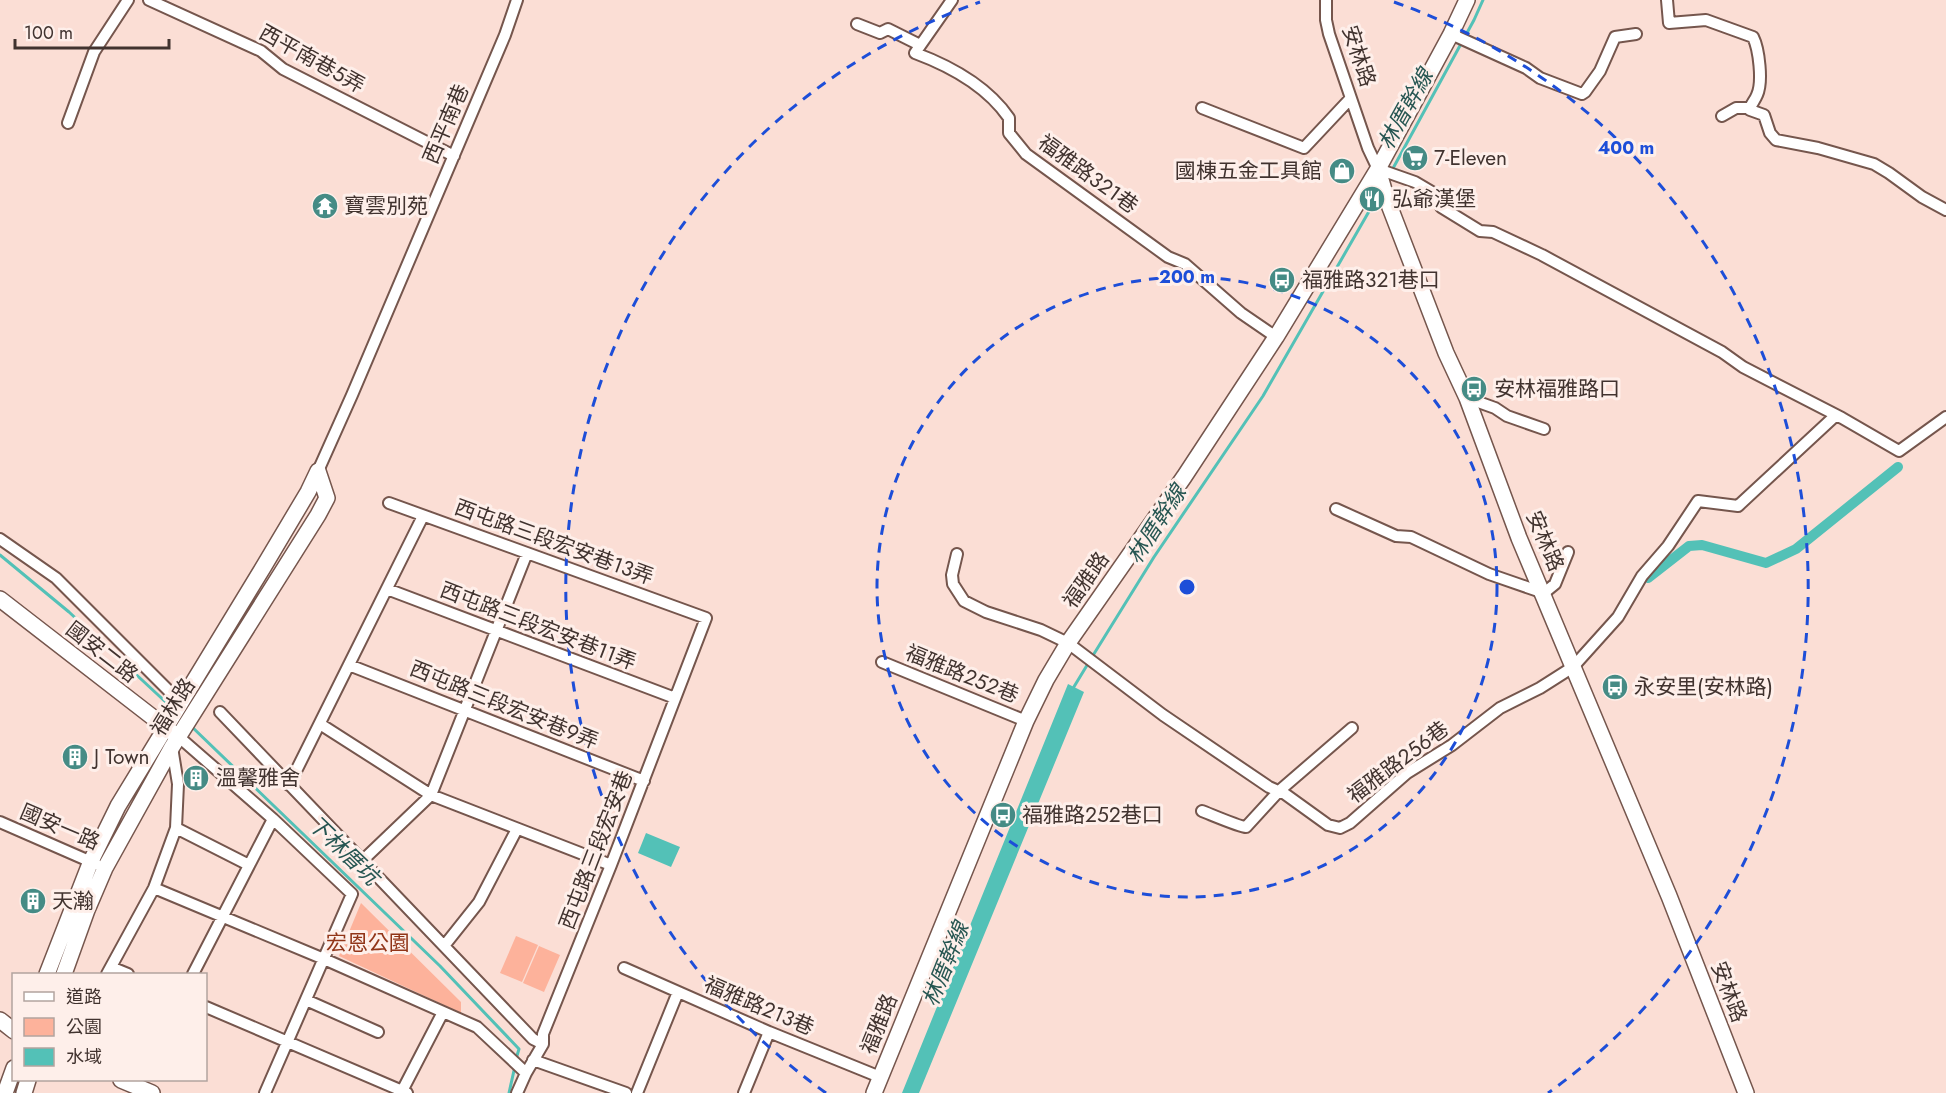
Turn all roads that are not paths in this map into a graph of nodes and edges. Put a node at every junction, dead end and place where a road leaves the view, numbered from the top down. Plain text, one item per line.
1 (128, 0) edge
2 (148, 0) edge
3 (517, 0) edge
4 (952, 0) edge
5 (1326, 0) edge
6 (1467, 0) edge
7 (1667, 0) edge
8 (857, 24) dead end
9 (1636, 34) dead end
10 (1454, 35) junction
11 (920, 45) junction
12 (1350, 99) junction
13 (1202, 108) dead end
14 (1750, 108) junction
15 (1722, 116) dead end
16 (68, 123) dead end
17 (454, 156) junction
18 (1381, 173) junction
19 (1946, 210) edge
20 (1276, 338) junction
21 (352, 395) joint
22 (1467, 398) junction
23 (1835, 416) junction
24 (1946, 417) edge
25 (1544, 429) dead end
26 (318, 471) junction
27 (389, 503) dead end
28 (1336, 509) dead end
29 (423, 516) junction
30 (0, 539) edge
31 (1568, 552) dead end
32 (527, 553) junction
33 (957, 554) dead end
34 (387, 589) junction
35 (1544, 593) junction
36 (0, 599) edge
37 (706, 618) joint
38 (496, 631) junction
39 (1068, 643) junction
40 (882, 662) dead end
41 (349, 664) junction
42 (1573, 668) junction
43 (675, 698) junction
44 (465, 710) junction
45 (220, 712) dead end
46 (174, 713) junction
47 (1026, 722) junction
48 (320, 724) junction
49 (1352, 728) dead end
50 (182, 731) junction
51 (644, 781) junction
52 (289, 785) junction
53 (1279, 791) junction
54 (431, 795) junction
55 (1202, 811) dead end
56 (273, 819) junction
57 (0, 822) edge
58 (176, 828) junction
59 (517, 829) junction
60 (362, 861) junction
61 (98, 865) junction
62 (249, 865) junction
63 (611, 865) junction
64 (154, 888) junction
65 (222, 916) junction
66 (444, 946) junction
67 (324, 959) junction
68 (624, 968) dead end
69 (109, 971) edge
70 (48, 973) edge
71 (65, 973) edge
72 (194, 973) edge
73 (678, 992) junction
74 (306, 1000) junction
75 (207, 1007) edge
76 (443, 1012) junction
77 (0, 1020) edge
78 (12, 1029) edge
79 (378, 1032) dead end
80 (769, 1032) junction
81 (287, 1044) junction
82 (543, 1044) junction
83 (533, 1060) junction
84 (526, 1073) junction
85 (12, 1074) edge
86 (880, 1077) junction
87 (136, 1086) edge
88 (404, 1092) edge
89 (5, 1093) edge
90 (152, 1093) edge
91 (265, 1093) edge
92 (517, 1093) edge
93 (626, 1093) edge
94 (637, 1093) edge
95 (744, 1093) edge
96 (874, 1093) edge
97 (1746, 1093) edge

1 - 16 street
2 - 17 street, 西平南巷5弄
3 - 17 street, 西平南巷
4 - 11 street
5 - 12 street, 安林路
6 - 10 street, 福雅路
7 - 14 street
8 - 11 street
9 - 10 street
10 - 18 street, 福雅路
11 - 20 street, 福雅路321巷
12 - 13 street
12 - 18 street, 安林路
14 - 15 street
14 - 19 street
17 - 21 street, 西平南巷
18 - 20 street, 福雅路
18 - 22 street, 安林路
18 - 23 street
20 - 39 street, 福雅路
21 - 26 street, 福林路
22 - 25 street
22 - 35 street, 安林路
23 - 24 street
23 - 42 street, 福雅路256巷
26 - 46 street, 福林路
26 - 50 street, 福林路
27 - 29 street, 西屯路三段宏安巷13弄
28 - 35 street
29 - 32 street, 西屯路三段宏安巷13弄
29 - 34 street
30 - 46 street
31 - 35 street
32 - 37 street, 西屯路三段宏安巷13弄
32 - 38 street
33 - 39 street, 福雅路256巷
34 - 38 street, 西屯路三段宏安巷11弄
34 - 41 street
35 - 42 street, 安林路
36 - 46 street, 國安二路
37 - 43 street, 西屯路三段宏安巷
38 - 43 street, 西屯路三段宏安巷11弄
38 - 44 street
39 - 47 street, 福雅路
39 - 53 street, 福雅路256巷
40 - 47 street, 福雅路252巷
41 - 44 street, 西屯路三段宏安巷9弄
41 - 48 street
42 - 53 street, 福雅路256巷
42 - 97 street, 安林路
43 - 51 street, 西屯路三段宏安巷
44 - 51 street, 西屯路三段宏安巷9弄
44 - 54 street
45 - 52 street
46 - 50 street, 國安二路
46 - 61 street, 福林路
47 - 86 street, 福雅路
48 - 52 street
48 - 54 street
49 - 53 street
50 - 56 street
50 - 58 street
50 - 61 street, 福林路
51 - 63 street, 西屯路三段宏安巷
52 - 60 street
53 - 55 street
54 - 59 street
54 - 60 street
56 - 62 street
56 - 67 street
57 - 61 street, 國安一路
58 - 62 street
58 - 64 street
59 - 63 street
59 - 66 street
60 - 66 street
61 - 70 street, 福林路
61 - 71 street, 福林路
62 - 65 street
63 - 82 street, 西屯路三段宏安巷
64 - 65 street
64 - 69 street
65 - 67 street
65 - 72 street
66 - 82 street
67 - 74 street
67 - 76 street
68 - 73 street, 福雅路213巷
73 - 80 street, 福雅路213巷
73 - 94 street
74 - 79 street
74 - 81 street
75 - 81 street
76 - 84 street
76 - 88 street
77 - 78 street
80 - 86 street, 福雅路213巷
80 - 95 street
81 - 88 street
81 - 91 street
82 - 83 street, 西屯路三段宏安巷
83 - 84 street, 西屯路三段宏安巷
83 - 93 street
84 - 92 street, 西屯路三段宏安巷
85 - 89 street
86 - 96 street, 福雅路
87 - 90 street

